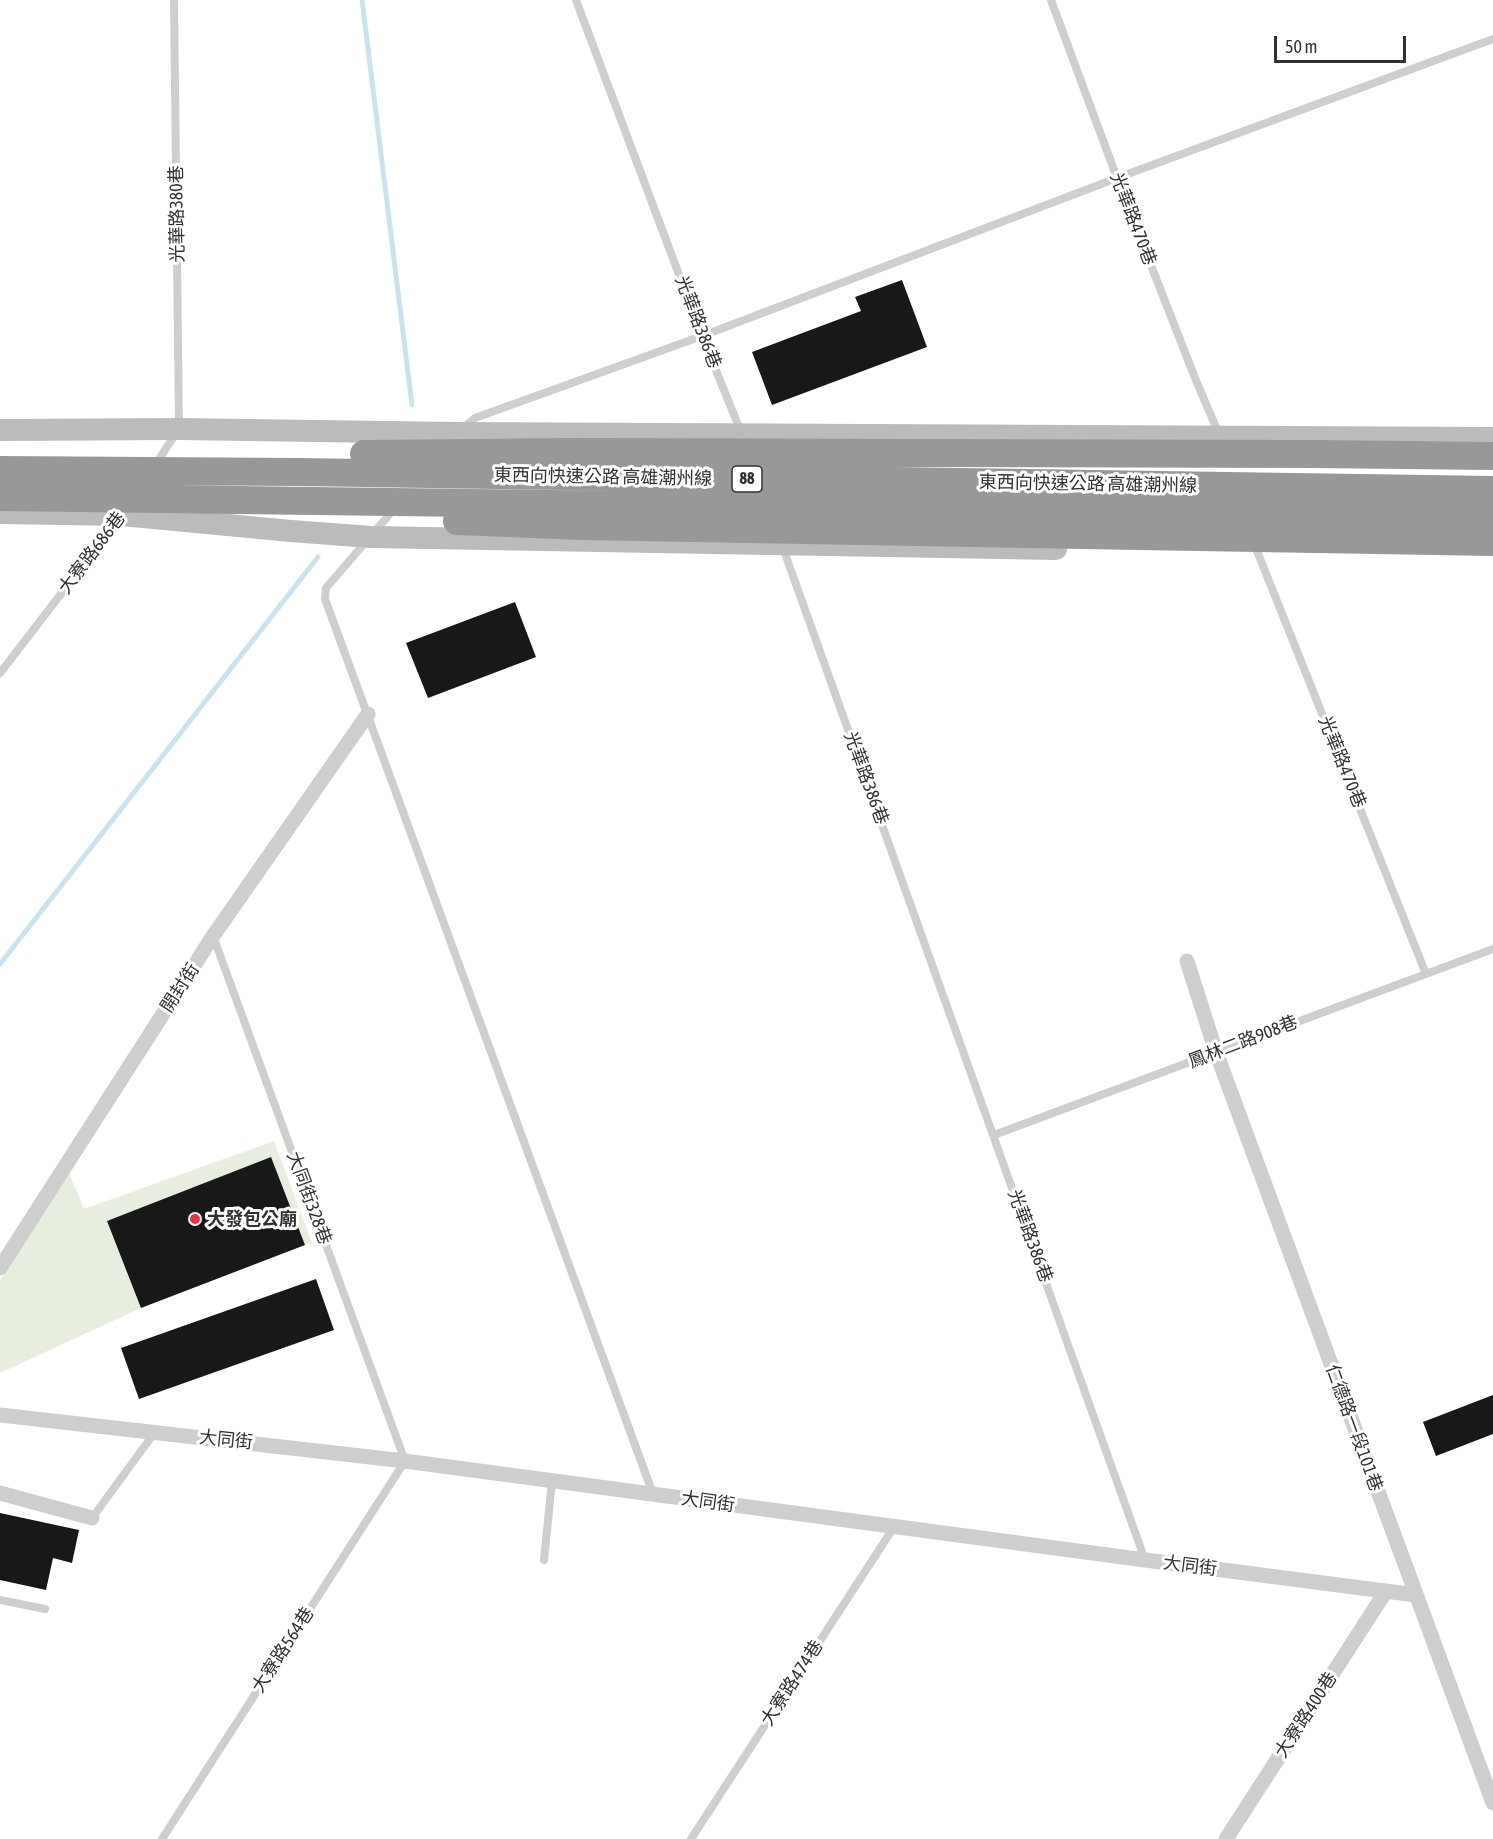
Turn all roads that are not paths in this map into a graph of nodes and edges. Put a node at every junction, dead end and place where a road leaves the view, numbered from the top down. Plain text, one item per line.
1 (174, 0) edge
2 (576, 0) edge
3 (1051, 0) edge
4 (1493, 39) edge
5 (1117, 178) junction
6 (702, 336) junction
7 (179, 429) junction
8 (0, 430) edge
9 (455, 433) junction
10 (742, 435) junction
11 (1220, 437) junction
12 (1493, 438) edge
13 (1493, 456) edge
14 (750, 457) dead end
15 (434, 459) dead end
16 (0, 460) edge
17 (427, 468) dead end
18 (754, 468) dead end
19 (0, 470) edge
20 (147, 477) dead end
21 (413, 485) dead end
22 (762, 490) dead end
23 (1493, 490) edge
24 (406, 494) dead end
25 (0, 497) edge
26 (131, 500) junction
27 (766, 501) dead end
28 (770, 512) dead end
29 (0, 513) edge
30 (1493, 516) edge
31 (774, 523) dead end
32 (371, 537) junction
33 (1493, 542) edge
34 (782, 545) junction
35 (1257, 551) junction
36 (1493, 555) edge
37 (0, 673) edge
38 (368, 714) junction
39 (213, 936) junction
40 (1493, 949) edge
41 (1187, 961) dead end
42 (1426, 974) junction
43 (1216, 1052) junction
44 (994, 1135) junction
45 (0, 1268) edge
46 (0, 1414) edge
47 (154, 1432) junction
48 (405, 1461) junction
49 (552, 1481) junction
50 (0, 1493) edge
51 (653, 1494) junction
52 (92, 1518) joint
53 (894, 1527) junction
54 (544, 1560) dead end
55 (1145, 1560) junction
56 (1386, 1591) junction
57 (1416, 1595) junction
58 (0, 1600) edge
59 (45, 1609) dead end
60 (1493, 1803) edge
61 (162, 1839) edge
62 (691, 1839) edge
63 (1226, 1839) edge

1 - 7 lane, 光華路380巷
2 - 6 lane, 光華路386巷
3 - 5 lane, 光華路470巷
4 - 5 lane
5 - 6 lane
5 - 11 lane, 光華路470巷
6 - 9 lane
6 - 10 lane, 光華路386巷
7 - 8 main road
7 - 9 main road
7 - 20 lane
9 - 10 main road
9 - 15 lane
10 - 11 main road
10 - 14 lane, 光華路386巷
11 - 12 main road
13 - 16 highway, bridge
17 - 21 lane
18 - 22 lane
19 - 23 highway, 東西向快速公路 高雄潮州線 / 88, bridge
24 - 32 lane
25 - 26 highway, 東西向快速公路 高雄潮州線 / 88, bridge
26 - 29 main road
26 - 30 highway, 東西向快速公路 高雄潮州線 / 88, bridge
26 - 32 main road
26 - 33 highway, bridge
26 - 37 lane, 大寮路686巷
27 - 28 lane
31 - 34 lane, 光華路386巷
32 - 34 main road
32 - 38 lane
34 - 35 main road
34 - 44 lane, 光華路386巷
35 - 36 main road
35 - 42 lane, 光華路470巷
38 - 39 street, 開封街
38 - 51 lane
39 - 45 street, 開封街
39 - 48 lane, 大同街328巷
40 - 42 lane, 鳳林二路908巷
41 - 43 street, 仁德路一段101巷
42 - 43 lane, 鳳林二路908巷
43 - 44 lane, 鳳林二路908巷
43 - 57 street, 仁德路一段101巷
44 - 55 lane, 光華路386巷
46 - 47 street, 大同街
47 - 48 street, 大同街
47 - 52 lane
48 - 49 street, 大同街
48 - 61 lane, 大寮路564巷
49 - 51 street, 大同街
49 - 54 lane
50 - 52 street
51 - 53 street, 大同街
53 - 55 street, 大同街
53 - 62 lane, 大寮路474巷
55 - 56 street, 大同街
56 - 57 street, 大同街
56 - 63 street, 大寮路400巷
57 - 60 street, 仁德路一段101巷
58 - 59 lane

